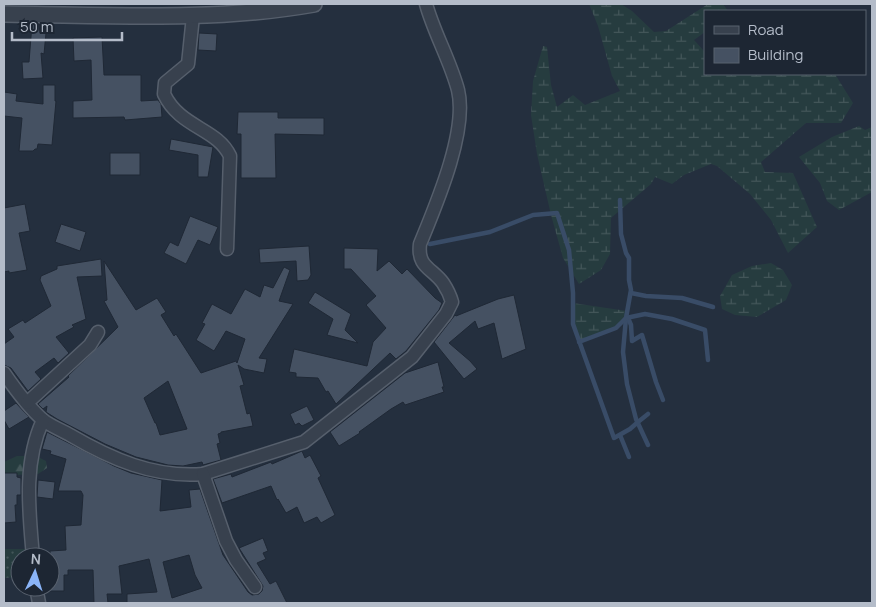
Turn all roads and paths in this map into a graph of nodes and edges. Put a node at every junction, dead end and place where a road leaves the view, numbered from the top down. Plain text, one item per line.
1 (314, 4) edge
2 (426, 4) edge
3 (4, 14) edge
4 (192, 16) junction
5 (227, 249) dead end
6 (98, 332) dead end
7 (4, 373) edge
8 (27, 403) junction
9 (43, 420) junction
10 (203, 474) junction
11 (32, 547) edge
12 (255, 587) dead end

1 - 4 street
2 - 10 street
3 - 4 street
4 - 5 street
6 - 8 street
7 - 8 street
8 - 9 street
9 - 10 street
9 - 11 street
10 - 12 street

